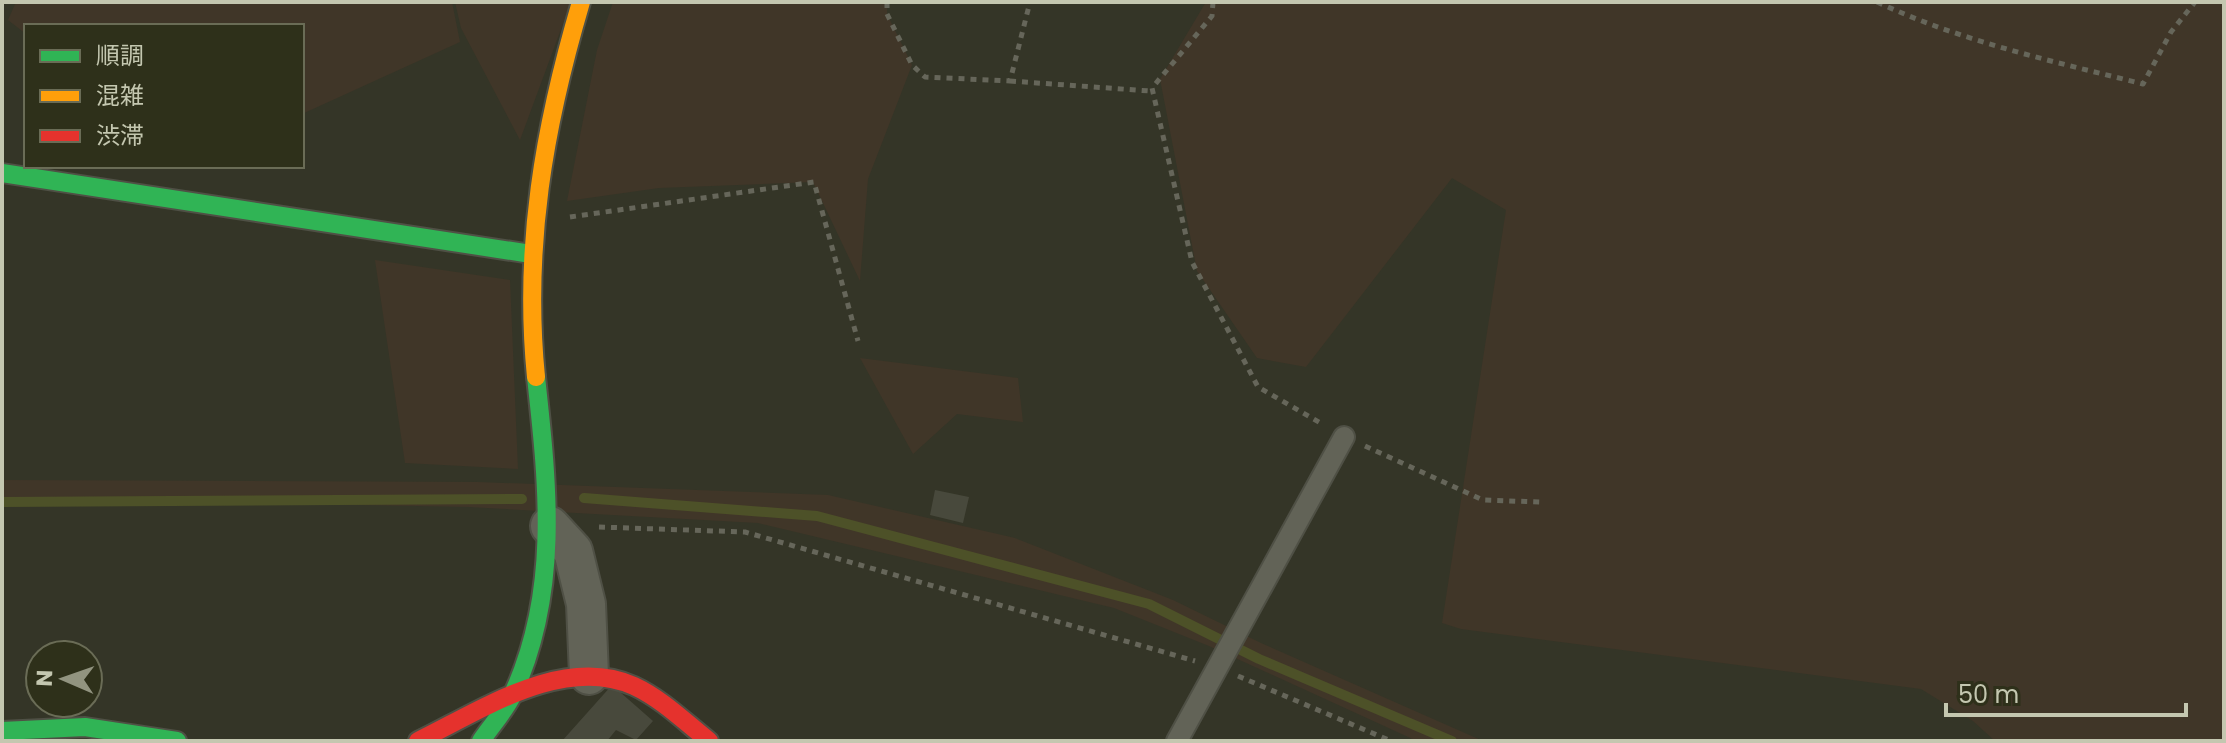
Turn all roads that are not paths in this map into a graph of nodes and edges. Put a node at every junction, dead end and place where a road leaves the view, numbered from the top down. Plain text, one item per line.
1 (581, 2) edge
2 (2, 173) edge
3 (531, 254) junction
4 (1344, 437) road end
5 (550, 526) junction
6 (589, 675) junction
7 (511, 698) junction
8 (2, 731) edge
9 (177, 741) edge
10 (418, 741) edge
11 (481, 741) edge
12 (709, 741) edge
13 (1177, 741) edge

1 - 3 street
2 - 3 street
3 - 5 street
4 - 13 lane
5 - 6 street
5 - 7 street
6 - 7 street
6 - 12 street
7 - 10 street
7 - 11 street
8 - 9 street

